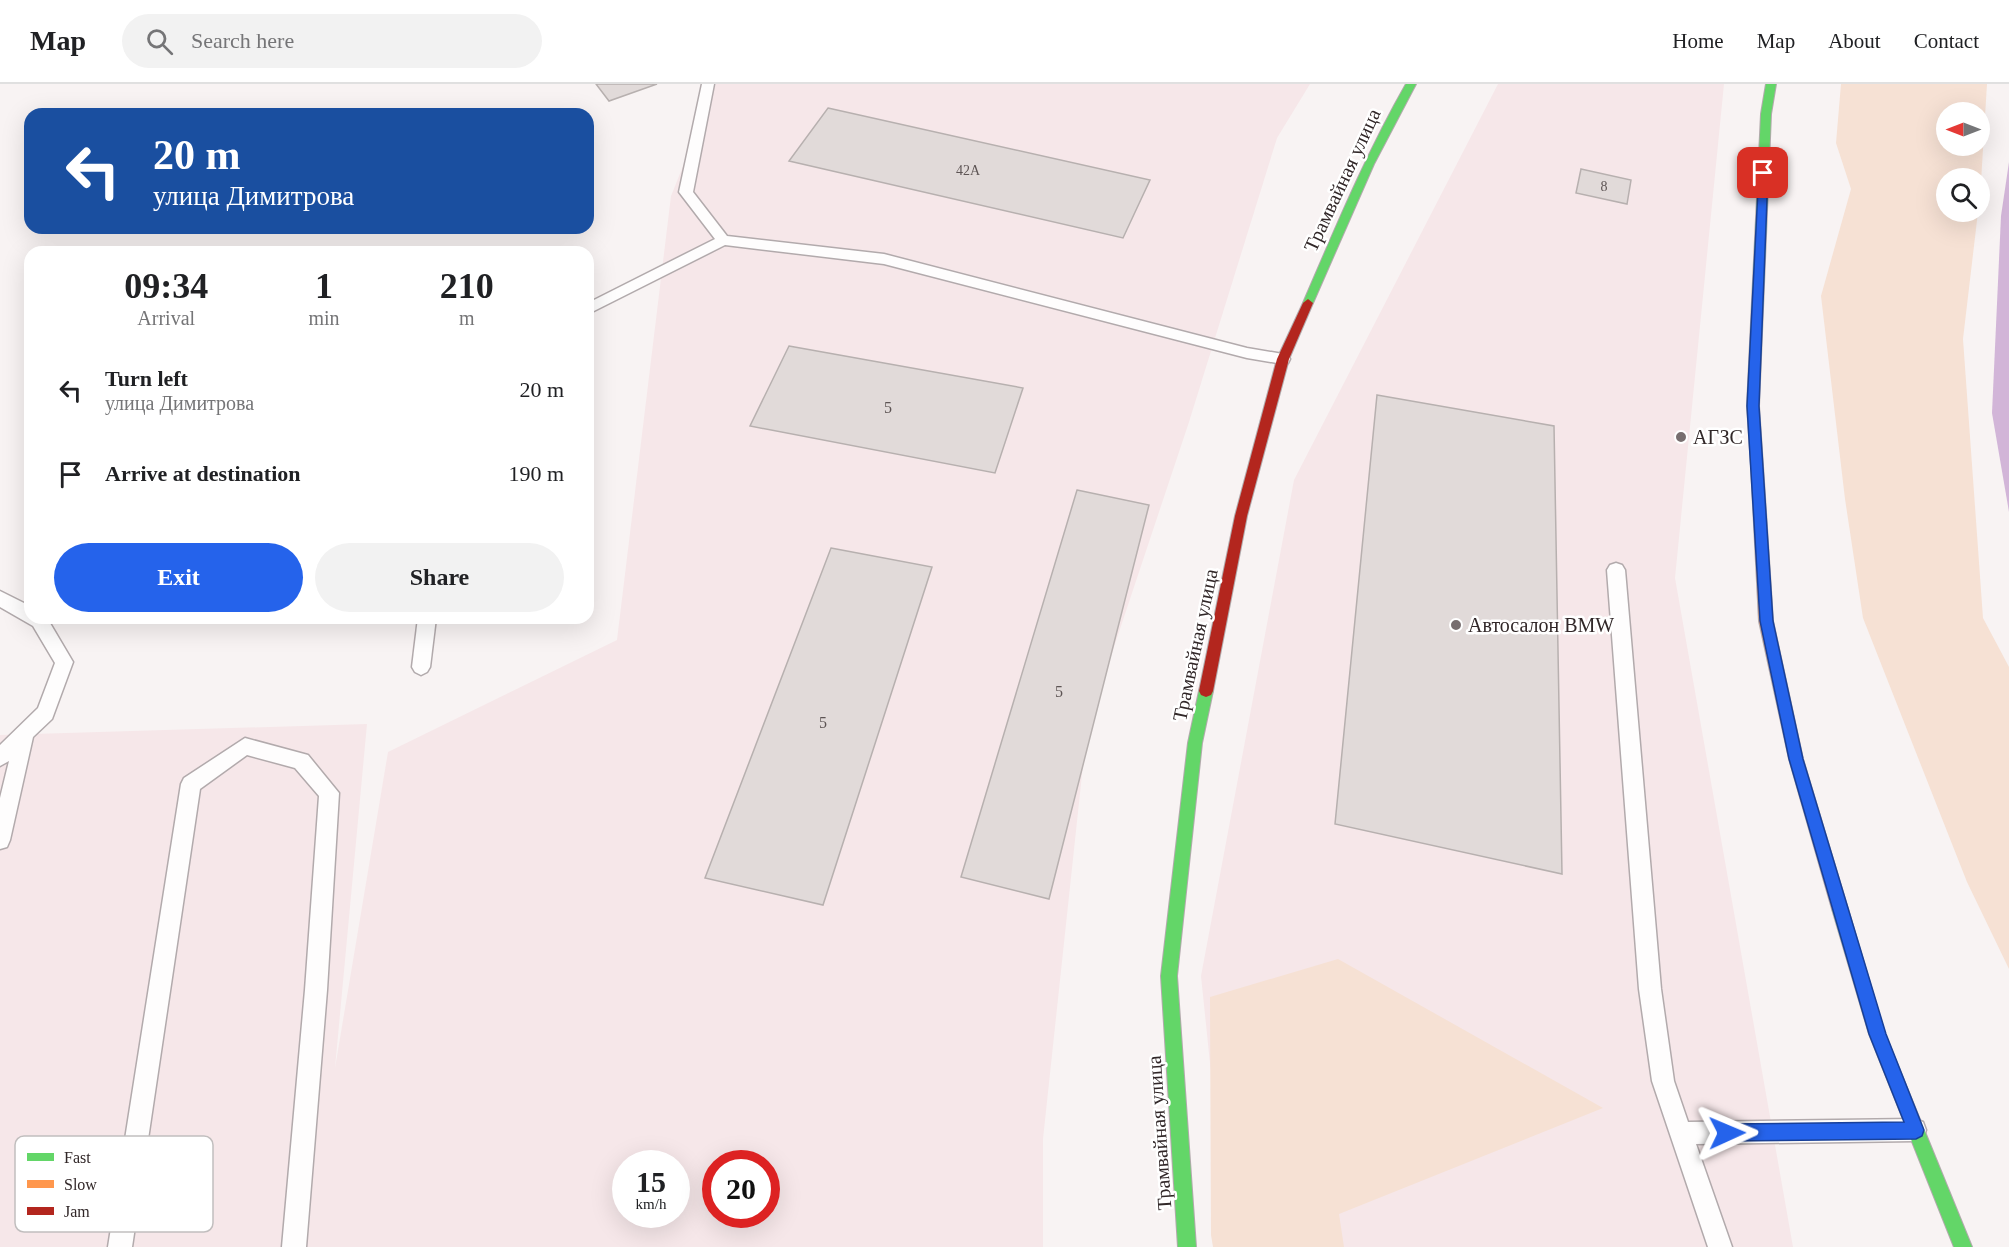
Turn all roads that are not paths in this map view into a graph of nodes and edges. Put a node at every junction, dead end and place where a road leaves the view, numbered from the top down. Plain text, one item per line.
1 (708, 84) edge
2 (1411, 84) edge
3 (1771, 84) edge
4 (723, 240) junction
5 (594, 306) edge
6 (1283, 359) junction
7 (1616, 570) dead end
8 (0, 598) edge
9 (24, 612) edge
10 (41, 624) edge
11 (426, 624) edge
12 (421, 667) dead end
13 (25, 732) junction
14 (0, 757) edge
15 (0, 840) edge
16 (1916, 1130) junction
17 (1680, 1133) junction
18 (137, 1136) edge
19 (122, 1232) edge
20 (120, 1247) edge
21 (294, 1247) edge
22 (1187, 1247) edge
23 (1720, 1247) edge
24 (1963, 1247) edge

1 - 4 lane
2 - 6 street, Трамвайная улица
3 - 16 street
4 - 5 lane
4 - 6 lane
6 - 22 street, Трамвайная улица
7 - 17 lane
8 - 9 lane
10 - 13 lane
11 - 12 lane
13 - 14 lane
13 - 15 lane
16 - 17 lane
16 - 24 street
17 - 23 lane
18 - 21 lane
19 - 20 lane

